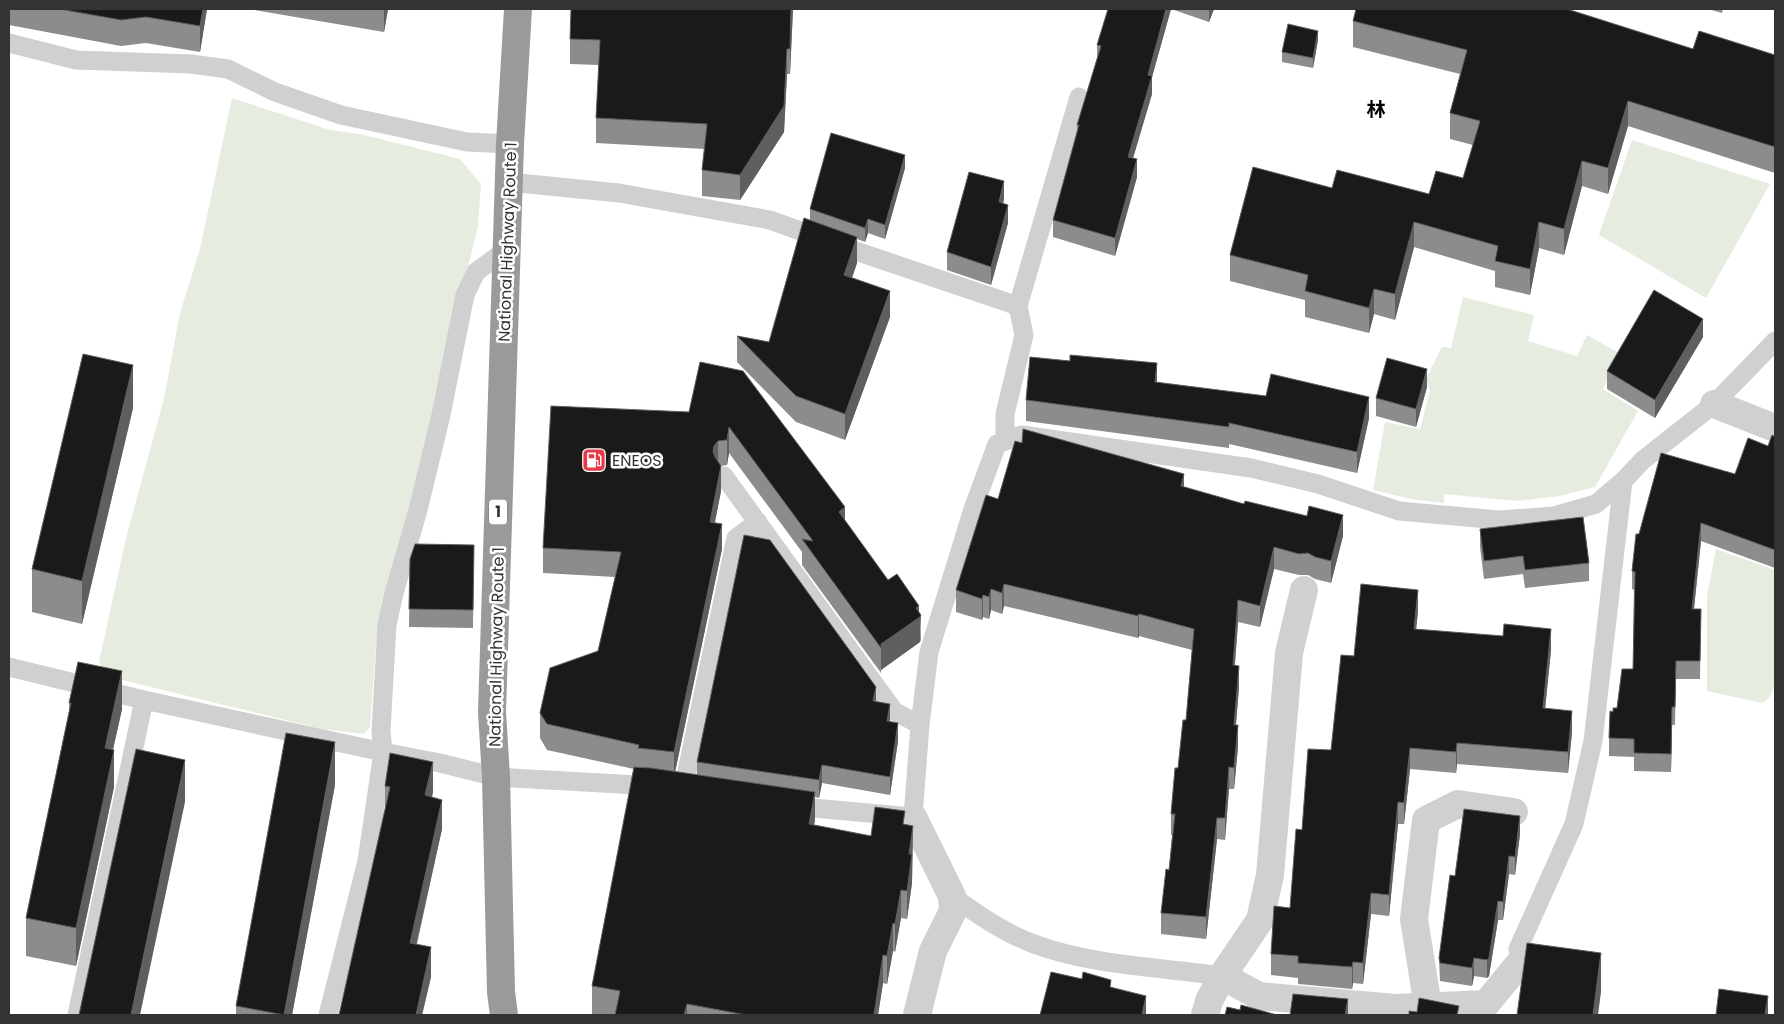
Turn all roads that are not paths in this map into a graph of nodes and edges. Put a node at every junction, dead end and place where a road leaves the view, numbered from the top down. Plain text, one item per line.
1 (518, 9) edge
2 (9, 43) edge
3 (1079, 97) dead end
4 (510, 144) junction
5 (508, 182) junction
6 (506, 250) junction
7 (1018, 306) junction
8 (1775, 341) edge
9 (1714, 404) junction
10 (1775, 428) edge
11 (1005, 441) junction
12 (724, 476) dead end
13 (1623, 481) junction
14 (758, 522) junction
15 (1304, 590) dead end
16 (9, 668) edge
17 (144, 700) junction
18 (920, 724) junction
19 (383, 752) junction
20 (496, 777) junction
21 (776, 804) edge
22 (1514, 812) dead end
23 (913, 817) junction
24 (952, 896) junction
25 (1522, 960) joint
26 (1222, 976) junction
27 (1428, 1006) junction
28 (1487, 1009) edge
29 (1394, 1012) edge
30 (77, 1015) edge
31 (328, 1015) edge
32 (504, 1015) edge
33 (917, 1015) edge
34 (1205, 1015) edge

1 - 4 highway, National Highway Route 1 / 1
2 - 4 lane
3 - 7 lane
4 - 5 highway, National Highway Route 1 / 1
5 - 6 highway, National Highway Route 1 / 1
5 - 7 lane
6 - 19 lane
6 - 20 highway, National Highway Route 1 / 1
7 - 11 lane
8 - 9 lane
9 - 10 street
9 - 13 lane
11 - 13 lane
11 - 18 lane
12 - 14 lane
13 - 25 lane
14 - 18 lane
14 - 20 lane
15 - 26 street
16 - 17 lane
17 - 19 lane
17 - 30 lane
18 - 23 lane
19 - 20 lane
19 - 31 lane
20 - 32 highway, National Highway Route 1 / 1
21 - 23 lane
22 - 27 street
23 - 24 street
24 - 26 lane
24 - 33 street
25 - 28 street
26 - 29 street
26 - 34 street
27 - 28 street
27 - 29 street

